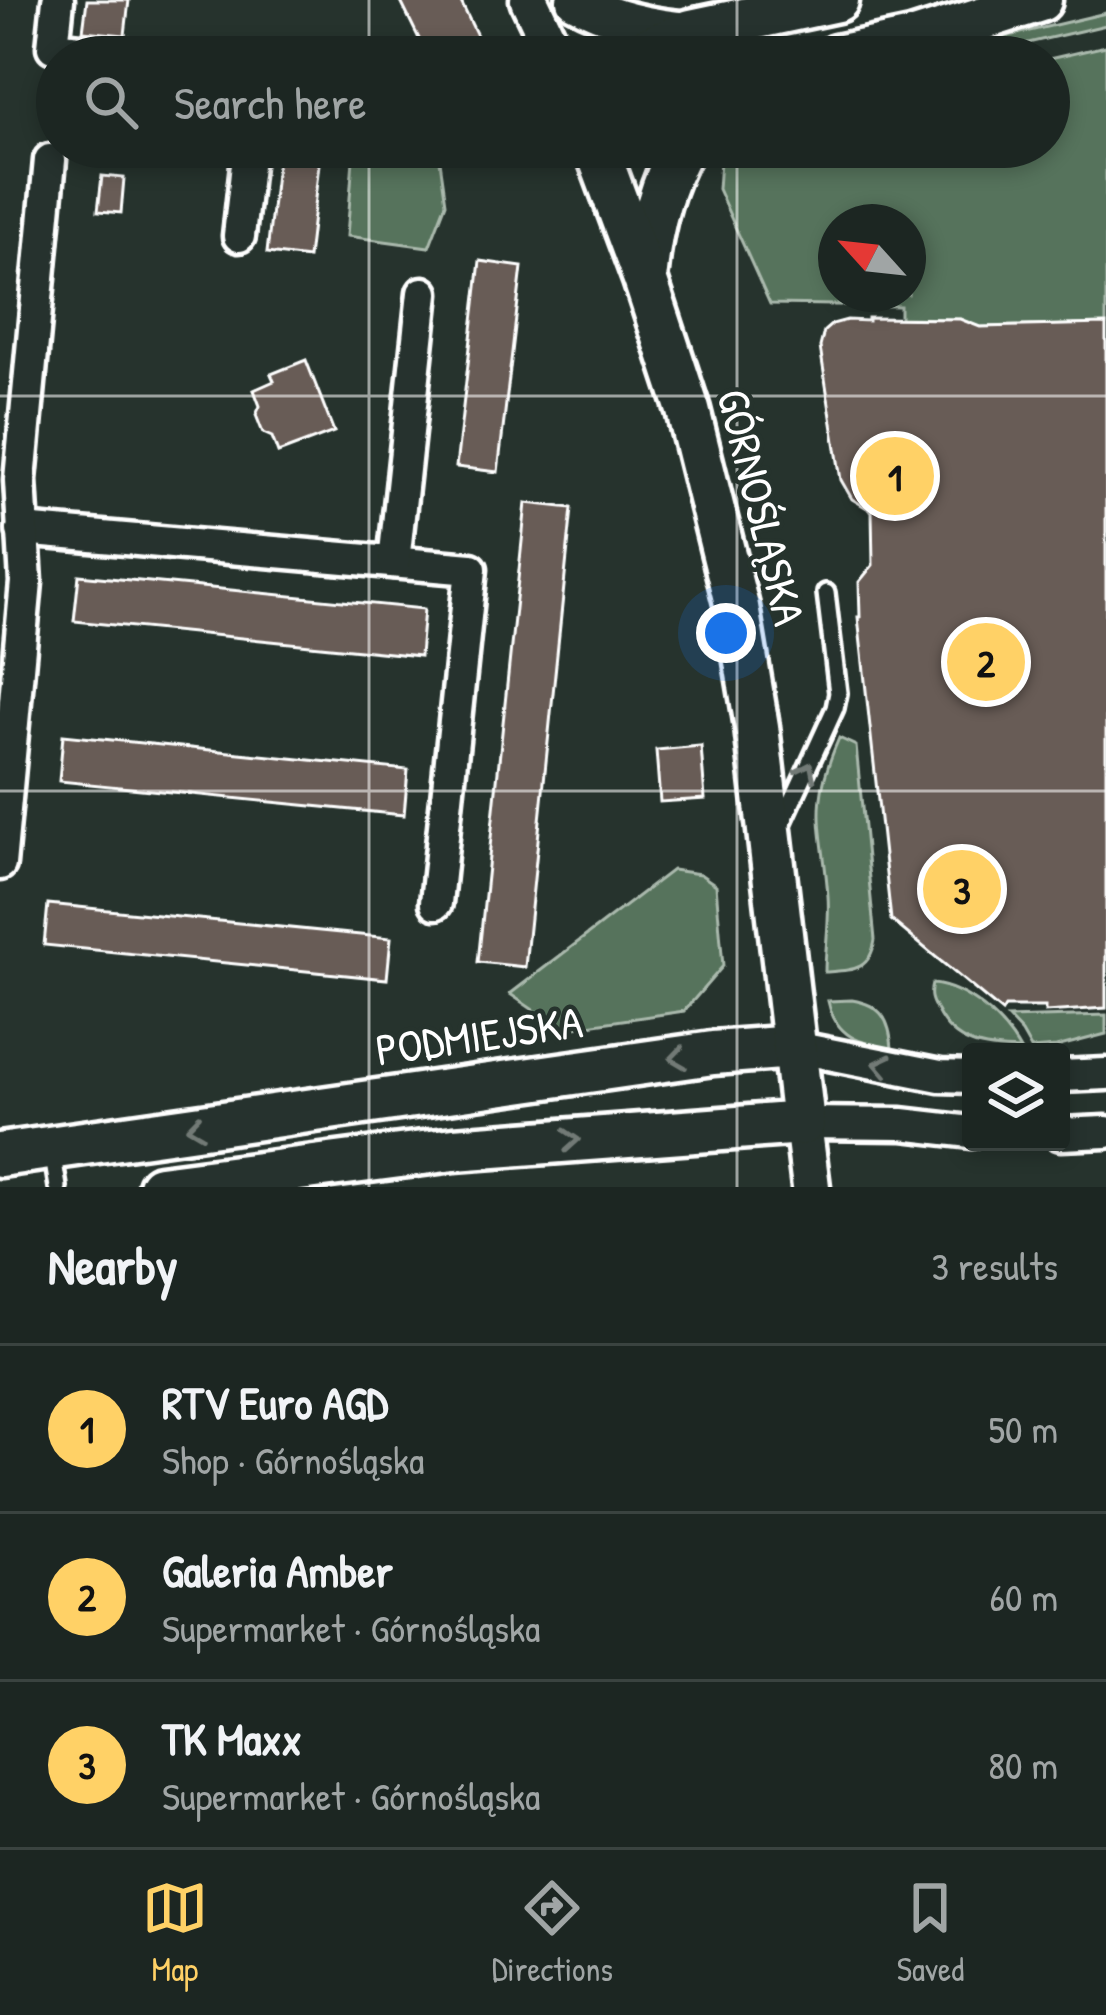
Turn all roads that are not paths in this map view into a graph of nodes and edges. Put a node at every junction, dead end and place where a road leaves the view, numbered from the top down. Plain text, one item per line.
1 (58, 0) edge
2 (529, 0) edge
3 (575, 0) edge
4 (837, 0) edge
5 (1040, 0) edge
6 (771, 7) edge
7 (691, 31) junction
8 (53, 36) edge
9 (546, 36) edge
10 (679, 36) edge
11 (927, 36) edge
12 (49, 168) edge
13 (247, 168) edge
14 (604, 168) edge
15 (672, 168) edge
16 (239, 236) dead end
17 (645, 279) junction
18 (423, 293) dead end
19 (11, 532) edge
20 (394, 562) junction
21 (826, 592) dead end
22 (771, 848) junction
23 (0, 864) edge
24 (436, 903) dead end
25 (794, 1047) junction
26 (1106, 1074) edge
27 (962, 1076) edge
28 (1070, 1076) edge
29 (803, 1124) junction
30 (962, 1131) edge
31 (1106, 1132) edge
32 (1070, 1134) edge
33 (0, 1155) edge
34 (55, 1167) edge
35 (312, 1176) edge
36 (160, 1187) edge
37 (811, 1187) edge

1 - 8 street
2 - 9 street
3 - 7 street
4 - 6 main road
5 - 11 main road
6 - 7 main road
7 - 10 main road
12 - 19 street
13 - 16 street
14 - 17 main road, GÓRNOŚLĄSKA
15 - 17 main road
17 - 22 main road, GÓRNOŚLĄSKA
18 - 20 street
19 - 20 street
19 - 23 street
20 - 24 street
22 -> 21 lane
22 - 25 main road, GÓRNOŚLĄSKA
27 -> 25 street, PODMIEJSKA
25 - 29 main road, GÓRNOŚLĄSKA
25 -> 34 main road, PODMIEJSKA
26 - 28 street
29 - 30 street
35 -> 29 main road
29 - 37 street
31 - 32 street
33 - 34 main road, PODMIEJSKA
35 - 36 main road

